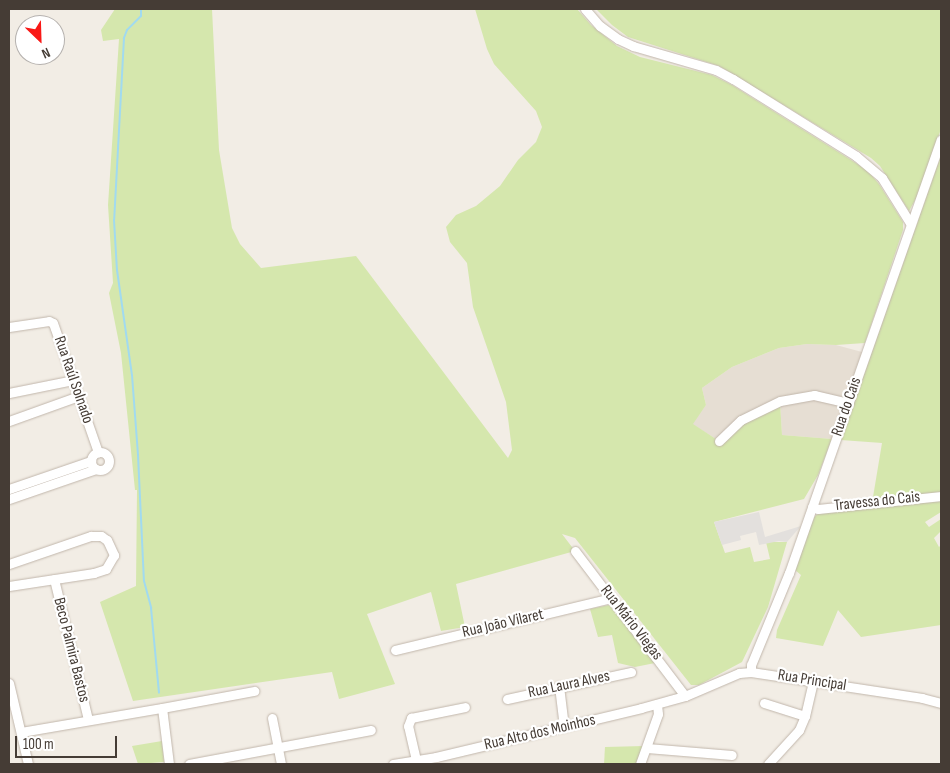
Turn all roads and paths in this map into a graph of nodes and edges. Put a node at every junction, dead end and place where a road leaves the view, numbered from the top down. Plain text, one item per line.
1 (585, 9) edge
2 (941, 140) edge
3 (910, 224) junction
4 (9, 327) edge
5 (73, 380) junction
6 (9, 392) edge
7 (79, 396) junction
8 (849, 402) junction
9 (9, 421) edge
10 (719, 441) dead end
11 (98, 452) junction
12 (94, 465) junction
13 (9, 489) edge
14 (941, 496) edge
15 (9, 499) edge
16 (812, 507) junction
17 (575, 551) dead end
18 (9, 564) edge
19 (54, 579) junction
20 (9, 586) edge
21 (611, 598) junction
22 (396, 650) dead end
23 (631, 672) dead end
24 (750, 672) junction
25 (813, 680) junction
26 (9, 683) edge
27 (559, 686) junction
28 (254, 691) dead end
29 (685, 696) junction
30 (507, 699) dead end
31 (764, 703) dead end
32 (941, 703) edge
33 (657, 704) junction
34 (465, 707) dead end
35 (162, 708) junction
36 (805, 716) junction
37 (272, 718) dead end
38 (88, 720) junction
39 (564, 727) junction
40 (371, 730) dead end
41 (21, 732) junction
42 (278, 748) junction
43 (646, 748) junction
44 (732, 755) dead end
45 (416, 760) junction
46 (28, 764) edge
47 (169, 764) edge
48 (189, 764) edge
49 (281, 764) edge
50 (393, 764) edge
51 (640, 764) edge
52 (768, 764) edge

1 - 3 street
2 - 3 street, Rua do Cais
3 - 8 street, Rua do Cais
4 - 5 street, Rua Raúl Solnado
5 - 6 street
5 - 7 street, Rua Raúl Solnado
7 - 9 street
7 - 11 street, Rua Raúl Solnado
8 - 10 street
8 - 16 street, Rua do Cais
11 - 12 street
11 - 12 street
12 - 13 street
12 - 15 street
14 - 16 street, Travessa do Cais
16 - 24 street, Rua do Cais
17 - 21 street, Rua Mário Viegas
18 - 19 street
19 - 20 street
19 - 38 street, Beco Palmira Bastos
21 - 22 street, Rua João Vilaret
21 - 29 street, Rua Mário Viegas
23 - 27 street, Rua Laura Alves
24 - 25 street, Rua Principal
24 - 29 street, Rua Principal
25 - 32 street, Rua Principal
25 - 36 street
26 - 41 street
27 - 30 street, Rua Laura Alves
27 - 39 street
28 - 35 street
29 - 33 street, Rua Alto dos Moinhos
31 - 36 street
33 - 39 street, Rua Alto dos Moinhos
33 - 43 street
34 - 45 street
35 - 38 street
35 - 47 street
36 - 52 street
37 - 42 street
38 - 41 street
39 - 45 street, Rua Alto dos Moinhos
40 - 42 street
41 - 46 street
42 - 48 street
42 - 49 street
43 - 44 street
43 - 51 street
45 - 50 street, Rua Alto dos Moinhos

